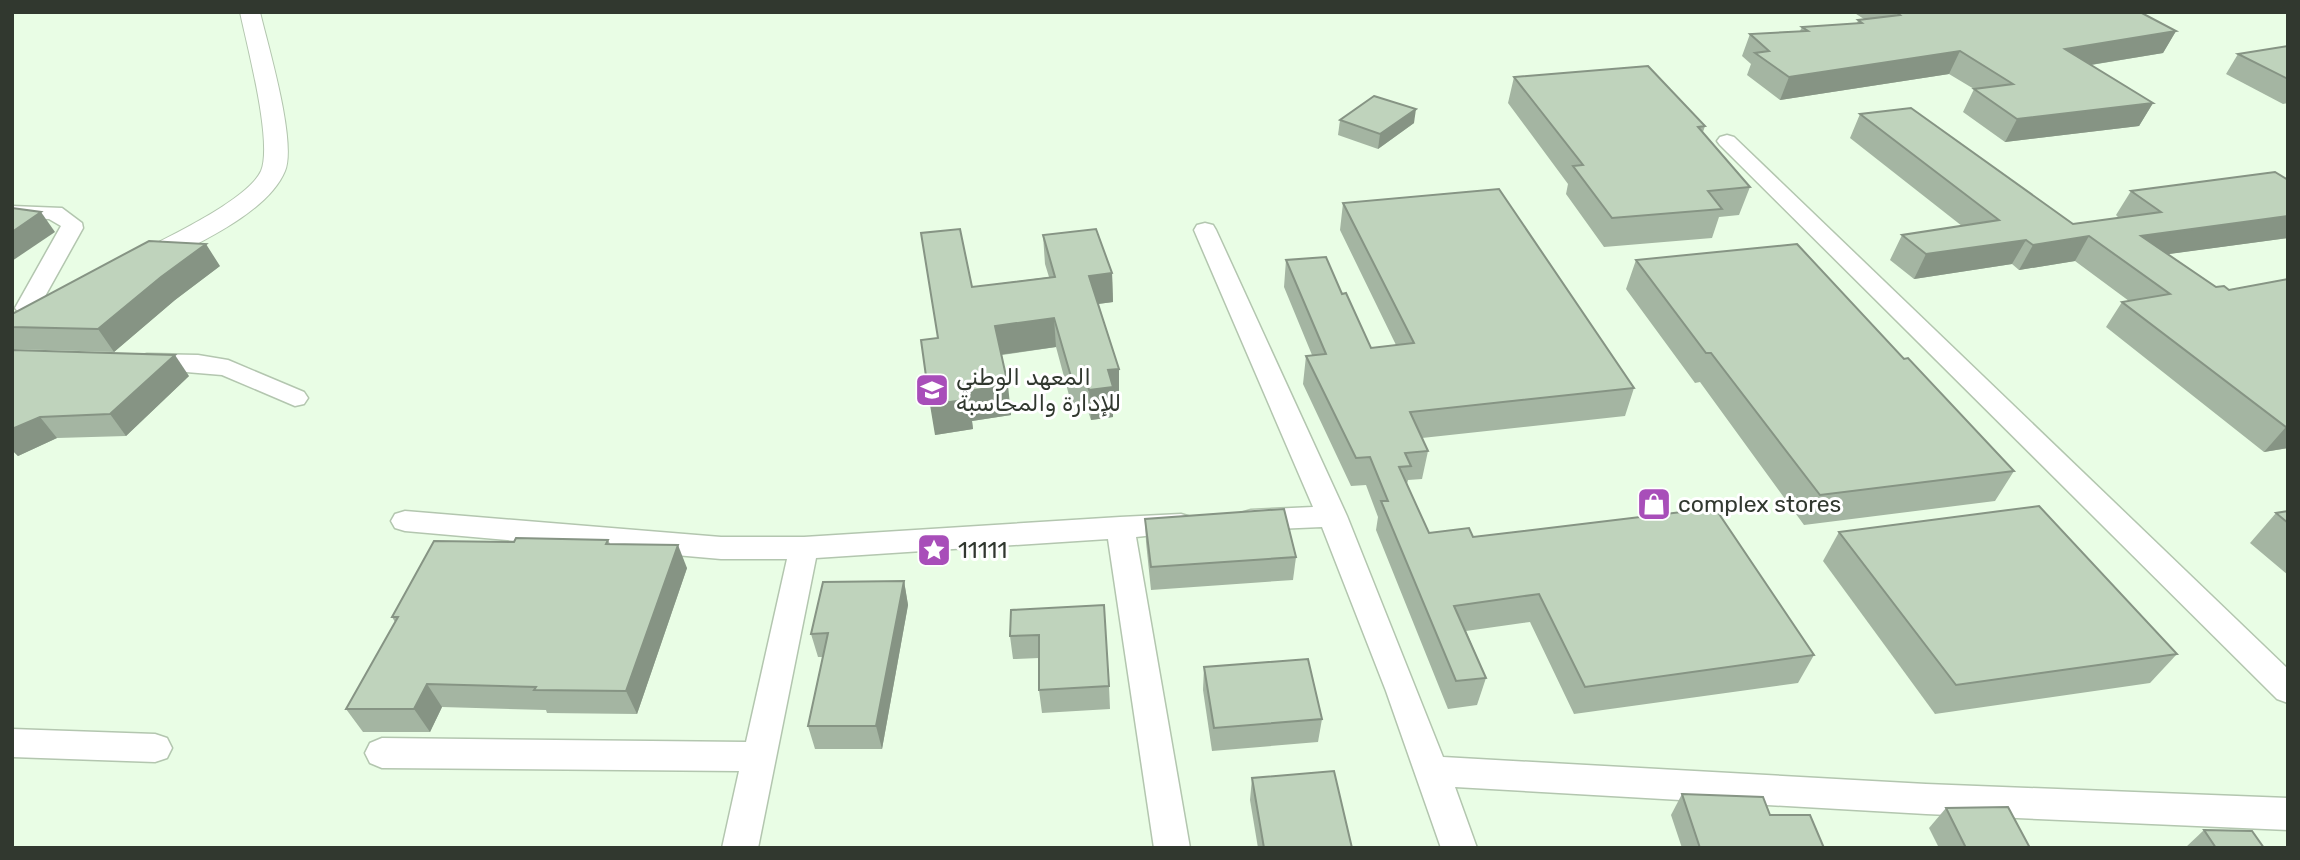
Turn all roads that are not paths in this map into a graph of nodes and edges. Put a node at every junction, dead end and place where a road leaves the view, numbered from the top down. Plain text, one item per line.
1 (250, 12) edge
2 (1727, 141) dead end
3 (12, 212) edge
4 (1205, 230) dead end
5 (115, 277) edge
6 (52, 311) joint
7 (12, 333) edge
8 (118, 362) edge
9 (295, 397) dead end
10 (1333, 516) junction
11 (405, 521) dead end
12 (1120, 527) junction
13 (803, 548) junction
14 (2288, 690) edge
15 (12, 743) edge
16 (155, 748) dead end
17 (382, 754) dead end
18 (758, 757) junction
19 (1433, 771) junction
20 (2288, 814) edge
21 (740, 848) edge
22 (1172, 848) edge
23 (1459, 848) edge

1 - 5 street
2 - 14 street
3 - 6 street
4 - 10 street
6 - 7 street
8 - 9 street
10 - 12 street
10 - 19 street
11 - 13 street
12 - 13 street
12 - 22 street
13 - 18 street
15 - 16 street
17 - 18 street
18 - 21 street
19 - 20 street
19 - 23 street

